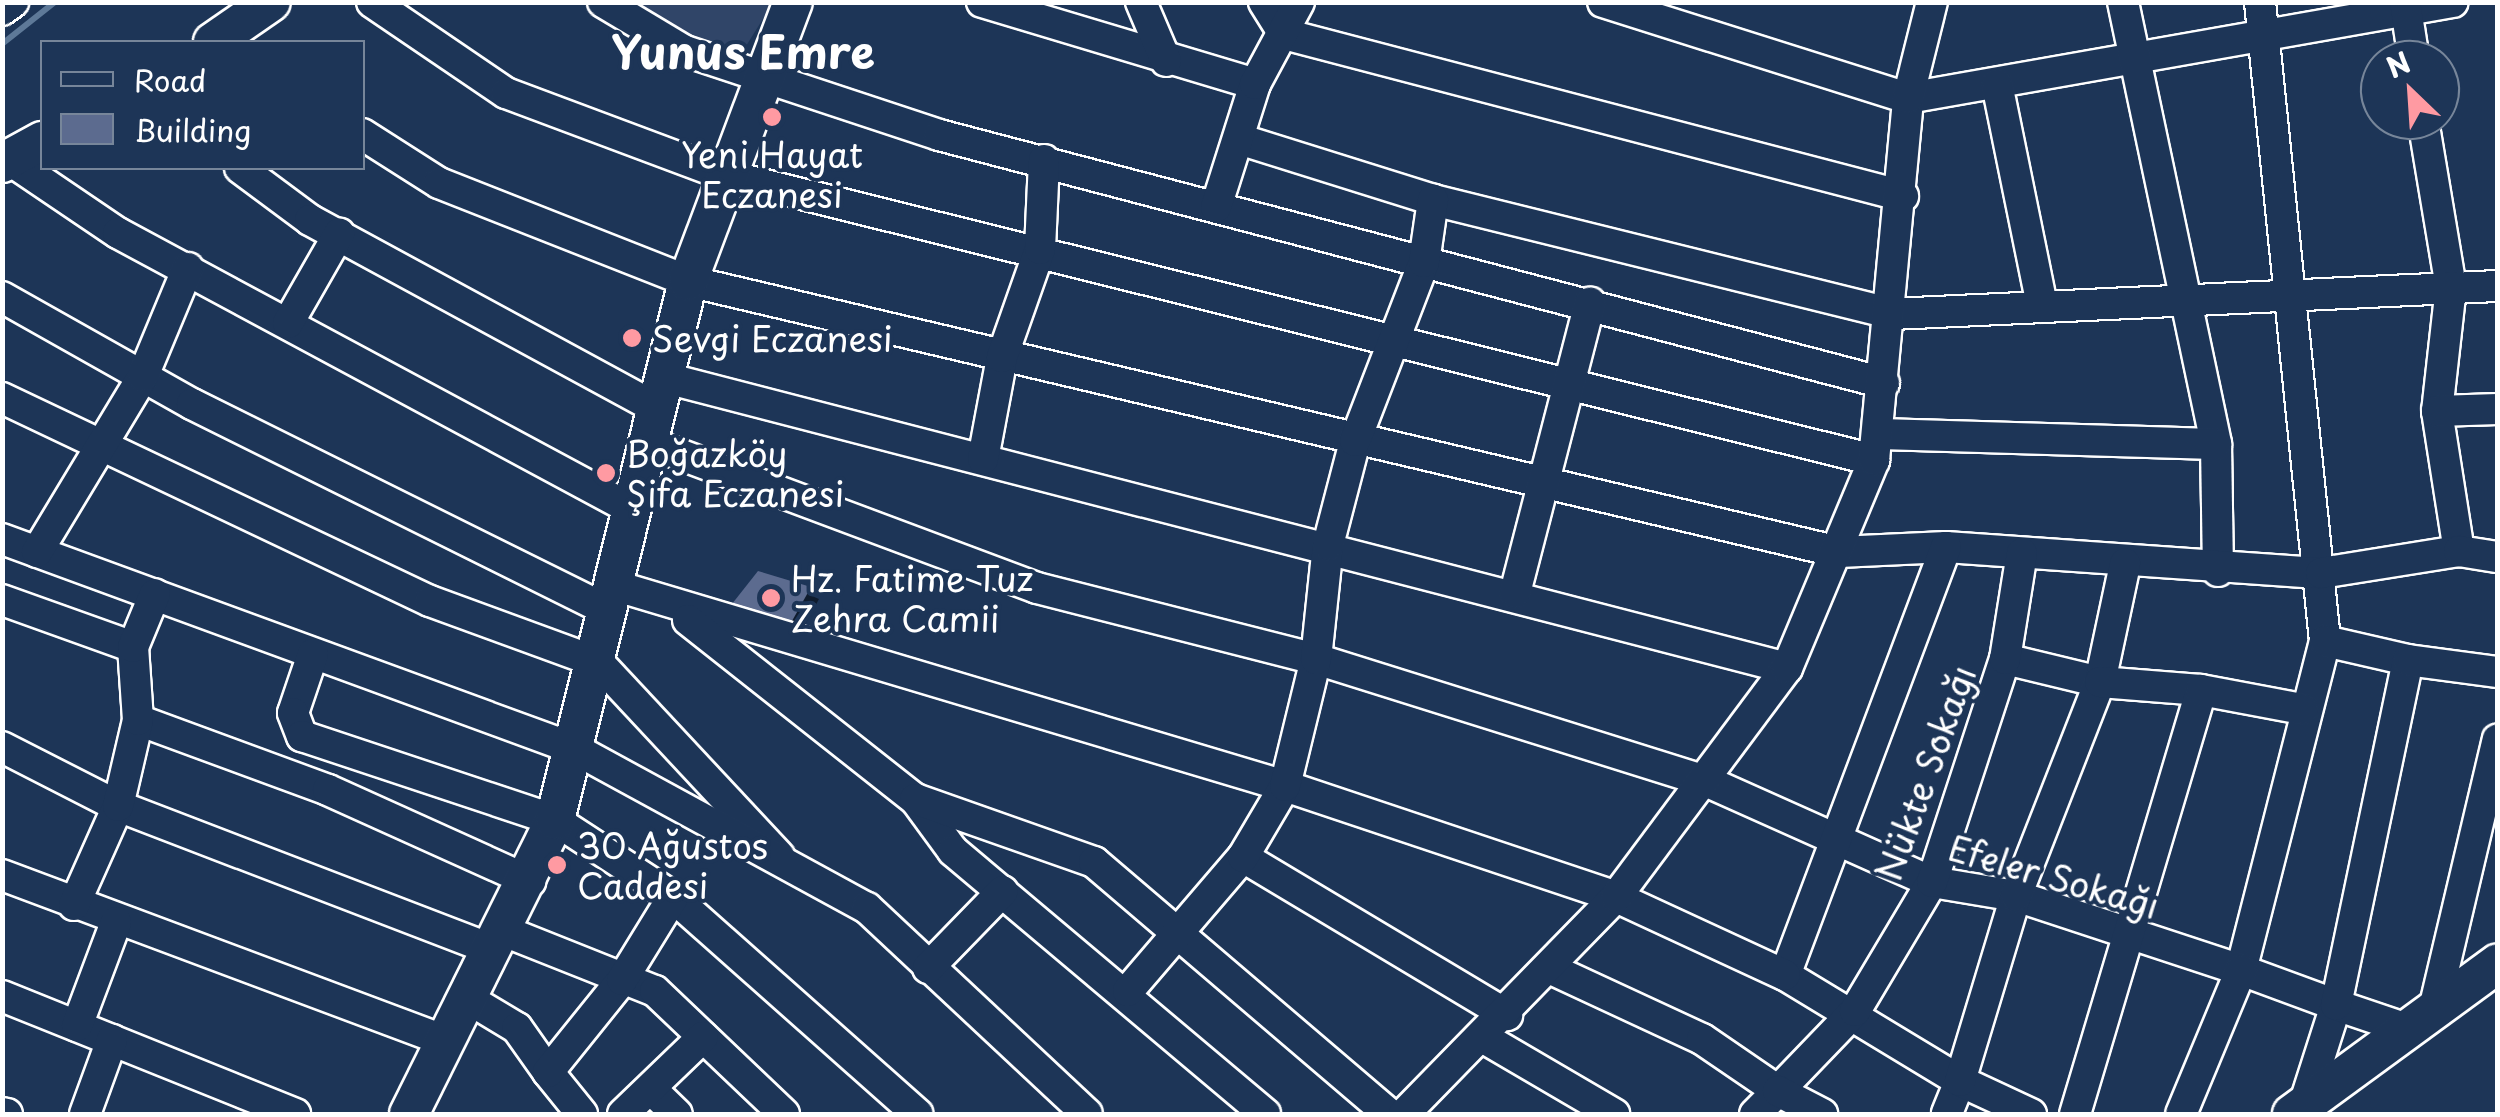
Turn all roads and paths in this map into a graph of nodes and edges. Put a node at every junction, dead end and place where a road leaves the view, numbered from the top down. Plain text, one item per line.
1 (12, 2) edge
2 (271, 2) edge
3 (372, 2) edge
4 (603, 2) edge
5 (793, 2) edge
6 (982, 2) edge
7 (1141, 2) edge
8 (1264, 2) edge
9 (1299, 2) edge
10 (1604, 2) edge
11 (1932, 2) edge
12 (2123, 2) edge
13 (2260, 2) edge
14 (2453, 2) edge
15 (2405, 7) edge
16 (2, 10) edge
17 (1036, 14) edge
18 (1284, 34) junction
19 (2264, 37) junction
20 (219, 40) edge
21 (2411, 40) edge
22 (2134, 60) junction
23 (1166, 61) junction
24 (758, 78) junction
25 (1254, 84) junction
26 (1997, 84) junction
27 (1908, 98) junction
28 (365, 136) edge
29 (1242, 140) junction
30 (2427, 140) edge
31 (40, 142) edge
32 (1044, 160) junction
33 (5, 161) edge
34 (243, 170) edge
35 (724, 175) junction
36 (1903, 196) junction
37 (1433, 200) junction
38 (1216, 207) junction
39 (339, 234) junction
40 (1040, 249) junction
41 (1424, 262) junction
42 (188, 268) junction
43 (688, 281) junction
44 (2498, 286) edge
45 (2451, 287) junction
46 (2296, 294) junction
47 (2, 297) edge
48 (2186, 299) junction
49 (1590, 303) junction
50 (2042, 306) junction
51 (1892, 314) junction
52 (288, 323) junction
53 (1398, 340) junction
54 (1002, 357) junction
55 (143, 376) junction
56 (1884, 383) junction
57 (1571, 384) junction
58 (2, 398) edge
59 (2498, 409) edge
60 (657, 410) junction
61 (2438, 411) junction
62 (1355, 441) junction
63 (105, 443) junction
64 (2216, 444) junction
65 (1876, 447) junction
66 (982, 459) junction
67 (1544, 488) junction
68 (633, 510) junction
69 (2, 540) edge
70 (1328, 545) junction
71 (1946, 547) junction
72 (2459, 551) junction
73 (36, 552) junction
74 (1839, 552) junction
75 (2022, 553) junction
76 (2498, 556) edge
77 (2125, 564) junction
78 (2218, 571) junction
79 (2321, 574) junction
80 (1515, 593) junction
81 (155, 594) junction
82 (611, 598) junction
83 (2, 600) edge
84 (678, 611) junction
85 (2325, 641) junction
86 (133, 646) junction
87 (313, 654) junction
88 (2005, 659) junction
89 (1316, 660) junction
90 (2408, 660) junction
91 (599, 663) junction
92 (1787, 668) junction
93 (2498, 672) edge
94 (2100, 682) junction
95 (2201, 690) junction
96 (2303, 709) junction
97 (138, 720) junction
98 (2498, 739) edge
99 (2, 748) edge
100 (575, 750) junction
101 (1708, 782) junction
102 (1286, 786) junction
103 (914, 799) junction
104 (118, 806) junction
105 (556, 820) junction
106 (1837, 839) junction
107 (1243, 857) junction
108 (791, 870) junction
109 (2, 875) edge
110 (530, 881) junction
111 (1932, 882) junction
112 (1002, 891) junction
113 (2016, 896) junction
114 (673, 897) junction
115 (1616, 898) junction
116 (74, 905) junction
117 (116, 922) junction
118 (1182, 934) junction
119 (2132, 934) junction
120 (498, 941) junction
121 (2498, 963) edge
122 (928, 968) junction
123 (1550, 969) junction
124 (2241, 970) junction
125 (1785, 975) junction
126 (622, 980) junction
127 (2498, 990) edge
128 (1128, 991) junction
129 (2, 996) edge
130 (466, 998) junction
131 (2336, 1006) junction
132 (1855, 1012) junction
133 (1508, 1015) junction
134 (2421, 1018) junction
135 (77, 1026) junction
136 (703, 1036) junction
137 (1484, 1038) junction
138 (112, 1040) junction
139 (443, 1040) junction
140 (548, 1072) junction
141 (1960, 1081) junction
142 (1778, 1091) junction
143 (653, 1092) junction
144 (2308, 1110) edge
145 (85, 1114) edge
146 (295, 1114) edge
147 (409, 1114) edge
148 (582, 1114) edge
149 (623, 1114) edge
150 (678, 1114) edge
151 (784, 1114) edge
152 (918, 1114) edge
153 (1086, 1114) edge
154 (1265, 1114) edge
155 (1389, 1114) edge
156 (1404, 1114) edge
157 (1614, 1114) edge
158 (1756, 1114) edge
159 (1822, 1114) edge
160 (1947, 1114) edge
161 (2031, 1114) edge
162 (2075, 1114) edge
163 (2180, 1114) edge

1 - 16 street
2 - 20 main road
3 - 35 street
4 - 24 street
5 - 24 main road
6 - 17 street
7 - 23 street
8 - 18 street
9 - 18 street
10 - 27 street
11 - 27 street
12 - 22 street
13 - 19 street
14 - 15 street
15 - 19 street
15 - 21 street
17 - 23 street
18 - 25 street
18 - 36 street
19 - 22 street
19 - 46 street
22 - 26 street
22 - 48 street
23 - 25 street
24 - 32 street
24 - 35 main road
25 - 29 street
26 - 27 street
26 - 50 street
27 - 36 street
28 - 43 street
29 - 37 street
29 - 38 street
30 - 45 street
31 - 33 main road
32 - 38 street
32 - 40 street
33 - 42 street
34 - 39 street
35 - 40 street
35 - 43 main road
36 - 51 street
37 - 41 street
37 - 51 street
38 - 41 street
39 - 52 street
39 - 60 street
40 - 53 street
40 - 54 street
41 - 49 street
41 - 53 street
42 - 52 street
42 - 55 street
43 - 54 street
43 - 60 main road
44 - 45 street
45 - 46 street
45 - 61 street
46 - 48 street
46 - 79 street
47 - 55 street
48 - 50 street
48 - 64 street
49 - 56 street
49 - 57 street
50 - 51 street
51 - 56 street
52 - 68 street
53 - 57 street
53 - 62 street
54 - 62 street
54 - 66 street
55 - 63 street
55 - 82 street
56 - 65 street
57 - 65 street
57 - 67 street
58 - 63 street
59 - 61 street
60 - 66 street
60 - 68 main road
60 - 89 street, Efeler Sokağı
61 - 72 street
62 - 67 street
62 - 70 street
63 - 73 street
63 - 91 street
64 - 65 street
64 - 78 street
65 - 74 street
66 - 70 street
67 - 74 street
67 - 80 street
68 - 82 main road
69 - 73 street
70 - 80 street
70 - 89 street
71 - 74 street
71 - 75 street
71 - 106 street
72 - 76 street
72 - 79 street
73 - 81 street
74 - 92 street
75 - 77 street
75 - 88 street, Nükte Sokağı
77 - 78 street
77 - 94 street
78 - 79 street
79 - 85 street
80 - 92 street
81 - 86 street
81 - 87 street
82 - 84 street
82 - 91 main road
83 - 86 street
84 - 102 street
84 - 103 street
85 - 90 street
85 - 96 street
86 - 97 street
87 - 100 street
87 - 105 street
88 - 94 street
88 - 111 street, Nükte Sokağı
89 - 101 street, Efeler Sokağı
89 - 102 street
90 - 93 street
90 - 131 street
91 - 100 main road
91 - 108 street
92 - 101 street
94 - 95 street
94 - 113 street
95 - 96 street
95 - 119 street
96 - 124 street
97 - 104 street
97 - 110 street
98 - 134 street
99 - 104 street
100 - 105 main road
100 - 108 street
101 - 106 street, Efeler Sokağı
101 - 115 street
102 - 107 street
102 - 115 street
103 - 112 street
103 - 118 street
104 - 116 street
104 - 120 street
105 - 110 main road
105 - 114 street
106 - 111 street, Efeler Sokağı
106 - 125 street
107 - 118 street
107 - 133 street
108 - 122 street
109 - 116 street
110 - 120 main road
111 - 113 street, Efeler Sokağı
111 - 132 street, Nükte Sokağı
112 - 122 street
112 - 128 street
113 - 119 street, Efeler Sokağı
113 - 141 street
114 - 126 street
114 - 152 street
115 - 123 street
115 - 125 street
116 - 117 street
117 - 135 street
117 - 139 street
118 - 128 street
118 - 155 street
119 - 124 street, Efeler Sokağı
119 - 162 street
120 - 126 street
120 - 130 main road
121 - 134 main road
122 - 153 street
123 - 133 street
123 - 142 street
124 - 131 street, Efeler Sokağı
124 - 163 street
125 - 132 street
126 - 136 street
126 - 140 street
127 - 144 main road
128 - 154 street
129 - 135 street
130 - 139 main road
130 - 140 street
131 - 134 street, Efeler Sokağı
131 - 144 street
132 - 141 street
132 - 142 street, Nükte Sokağı
133 - 137 street
134 - 144 main road
135 - 138 street
136 - 143 street
136 - 151 street
137 - 156 street
137 - 157 street
138 - 145 street
138 - 146 street
139 - 147 main road
140 - 148 street
141 - 160 street
141 - 161 street
142 - 158 street, Nükte Sokağı
142 - 159 street
143 - 149 street
143 - 150 street

